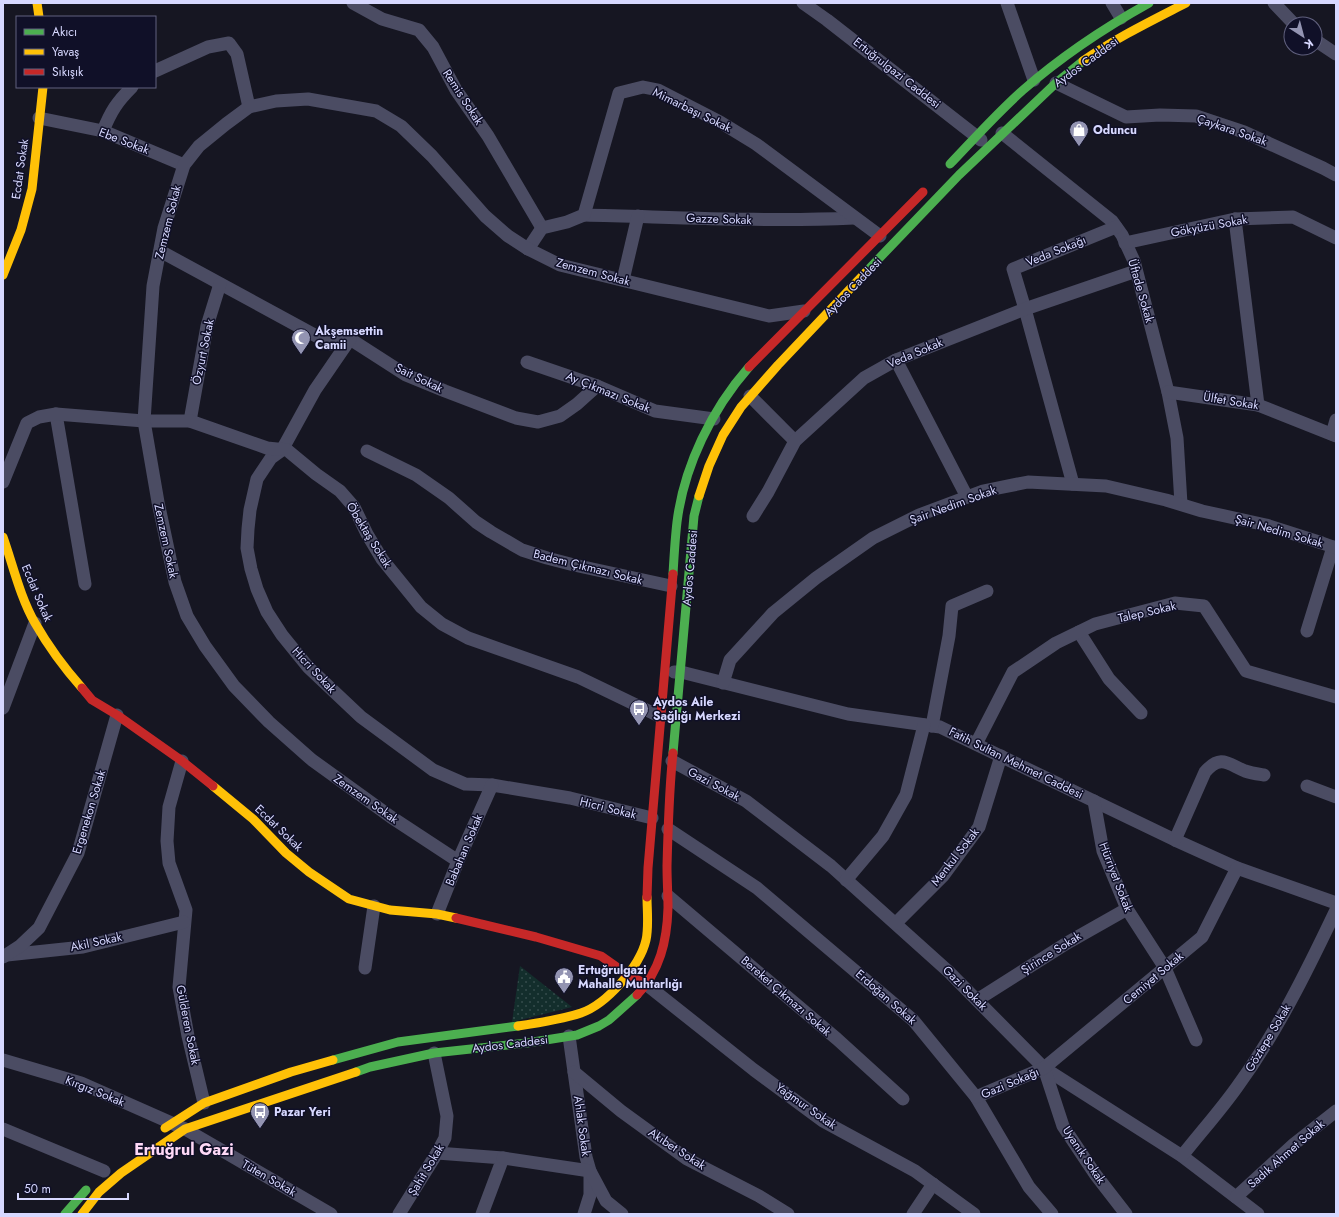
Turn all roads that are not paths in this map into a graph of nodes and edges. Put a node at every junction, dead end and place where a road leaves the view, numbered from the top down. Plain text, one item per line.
1 (37, 3) edge
2 (353, 3) edge
3 (803, 3) edge
4 (1007, 3) edge
5 (1112, 3) edge
6 (1149, 3) edge
7 (1186, 3) edge
8 (1274, 3) edge
9 (39, 16) edge
10 (1286, 16) edge
11 (1121, 18) junction
12 (1323, 45) edge
13 (1336, 54) edge
14 (156, 71) edge
15 (1034, 80) junction
16 (1056, 83) junction
17 (43, 88) edge
18 (131, 88) edge
19 (249, 107) junction
20 (39, 118) junction
21 (103, 131) junction
22 (1002, 133) junction
23 (977, 136) junction
24 (988, 146) junction
25 (184, 165) junction
26 (944, 170) dead end
27 (1336, 176) edge
28 (928, 187) dead end
29 (584, 215) junction
30 (638, 216) junction
31 (854, 218) junction
32 (1235, 219) junction
33 (1116, 227) junction
34 (542, 228) junction
35 (880, 236) junction
36 (1336, 238) edge
37 (1125, 243) junction
38 (528, 250) junction
39 (160, 251) junction
40 (1136, 271) junction
41 (3, 275) edge
42 (623, 280) junction
43 (220, 284) junction
44 (1025, 308) junction
45 (806, 310) junction
46 (350, 339) junction
47 (896, 360) junction
48 (527, 362) dead end
49 (597, 386) junction
50 (1168, 392) junction
51 (750, 396) junction
52 (1258, 405) junction
53 (56, 414) junction
54 (714, 419) junction
55 (1336, 420) edge
56 (144, 421) junction
57 (190, 421) junction
58 (1334, 435) edge
59 (795, 441) junction
60 (282, 450) junction
61 (367, 451) dead end
62 (3, 482) edge
63 (1073, 484) junction
64 (966, 497) junction
65 (1181, 504) junction
66 (753, 516) dead end
67 (3, 537) edge
68 (1335, 548) edge
69 (85, 584) dead end
70 (671, 586) junction
71 (988, 591) dead end
72 (35, 623) junction
73 (1307, 631) dead end
74 (1079, 632) junction
75 (665, 671) junction
76 (681, 672) junction
77 (723, 683) junction
78 (1336, 697) edge
79 (3, 708) edge
80 (1141, 713) dead end
81 (117, 715) junction
82 (661, 717) junction
83 (928, 725) junction
84 (976, 744) junction
85 (1001, 756) junction
86 (182, 761) junction
87 (672, 761) junction
88 (1264, 776) dead end
89 (492, 786) junction
90 (1307, 786) dead end
91 (1336, 798) edge
92 (1094, 801) junction
93 (652, 818) junction
94 (668, 829) junction
95 (1175, 840) junction
96 (458, 861) junction
97 (1237, 868) junction
98 (846, 880) junction
99 (668, 896) junction
100 (1336, 903) edge
101 (374, 906) junction
102 (1127, 909) junction
103 (1336, 910) edge
104 (437, 914) junction
105 (184, 922) junction
106 (896, 923) junction
107 (5, 956) edge
108 (365, 968) dead end
109 (1165, 968) junction
110 (628, 975) junction
111 (647, 985) junction
112 (977, 1000) junction
113 (569, 1036) junction
114 (1196, 1040) dead end
115 (434, 1053) junction
116 (3, 1060) edge
117 (1044, 1068) junction
118 (574, 1072) junction
119 (976, 1097) junction
120 (903, 1099) dead end
121 (204, 1102) junction
122 (1336, 1111) edge
123 (171, 1124) junction
124 (3, 1129) edge
125 (185, 1129) junction
126 (159, 1132) dead end
127 (437, 1154) junction
128 (1182, 1156) junction
129 (503, 1158) junction
130 (590, 1172) junction
131 (100, 1175) joint
132 (932, 1184) junction
133 (1236, 1197) junction
134 (65, 1214) edge
135 (82, 1214) edge
136 (331, 1214) edge
137 (398, 1214) edge
138 (482, 1214) edge
139 (584, 1214) edge
140 (622, 1214) edge
141 (788, 1214) edge
142 (914, 1214) edge
143 (974, 1214) edge
144 (1052, 1214) edge
145 (1126, 1214) edge
146 (1258, 1214) edge

1 - 9 main road
2 - 34 street, Remis Sokak
3 - 23 street, Ertuğrulgazi Caddesi
4 - 15 street
5 - 11 street
6 - 11 main road, Aydos Caddesi
7 - 16 main road, Aydos Caddesi
8 - 10 street
11 - 15 main road, Aydos Caddesi
12 - 13 street
14 - 19 street
15 - 23 main road, Aydos Caddesi
16 - 22 main road, Aydos Caddesi
16 - 27 street, Çaykara Sokak
17 - 20 main road, Ecdat Sokak
18 - 21 street
19 - 25 street, Zemzem Sokak
19 - 38 street, Zemzem Sokak
20 - 21 street, Ebe Sokak
20 - 41 main road, Ecdat Sokak
21 - 25 street, Ebe Sokak
22 - 24 main road, Aydos Caddesi
22 - 33 street, Üftade Sokak
23 - 24 street, Ertuğrulgazi Caddesi
23 - 26 main road, Aydos Caddesi
24 - 51 main road, Aydos Caddesi
25 - 39 street, Zemzem Sokak
28 - 35 main road, Aydos Caddesi
29 - 30 street, Gazze Sokak
29 - 31 street, Mimarbaşı Sokak
29 - 34 street
30 - 31 street, Gazze Sokak
30 - 42 street
31 - 35 street, Mimarbaşı Sokak
32 - 36 street, Gökyüzü Sokak
32 - 37 street, Gökyüzü Sokak
32 - 52 street
33 - 37 street, Üftade Sokak
33 - 44 street, Veda Sokağı
34 - 38 street
35 - 45 main road, Aydos Caddesi
37 - 40 street, Üftade Sokak
38 - 42 street, Zemzem Sokak
39 - 43 street
39 - 56 street, Zemzem Sokak
40 - 44 street, Veda Sokak
40 - 50 street, Üftade Sokak
42 - 45 street, Zemzem Sokak
43 - 46 street
43 - 57 street, Özyurt Sokak
44 - 47 street, Veda Sokak
44 - 63 street
45 - 54 main road, Aydos Caddesi
46 - 49 street, Sait Sokak
46 - 60 street, Hicri Sokak
47 - 59 street, Veda Sokak
47 - 64 street
48 - 49 street, Ay Çıkmazı Sokak
49 - 54 street, Ay Çıkmazı Sokak
50 - 52 street, Ülfet Sokak
50 - 65 street, Üftade Sokak
51 - 59 street
51 - 76 main road, Aydos Caddesi
52 - 58 street, Ülfet Sokak
53 - 56 street, Öbektaş Sokak
53 - 62 street, Öbektaş Sokak
53 - 69 street
54 - 70 main road, Aydos Caddesi
55 - 58 street
56 - 57 street, Öbektaş Sokak
56 - 96 street, Zemzem Sokak
57 - 60 street, Öbektaş Sokak
59 - 66 street, Veda Sokak
60 - 82 street, Öbektaş Sokak
60 - 89 street, Hicri Sokak
61 - 70 street, Badem Çıkmazı Sokak
63 - 64 street, Şair Nedim Sokak
63 - 65 street, Şair Nedim Sokak
64 - 77 street, Şair Nedim Sokak
65 - 68 street, Şair Nedim Sokak
67 - 72 main road, Ecdat Sokak
68 - 73 street
70 - 75 main road, Aydos Caddesi
71 - 83 street
72 - 79 street
72 - 81 main road, Ecdat Sokak
74 - 78 street, Talep Sokak
74 - 80 street
74 - 84 street, Talep Sokak
75 - 76 street
75 - 82 main road, Aydos Caddesi
76 - 77 street, Fatih Sultan Mehmet Caddesi
76 - 87 main road, Aydos Caddesi
77 - 83 street, Fatih Sultan Mehmet Caddesi
81 - 86 main road, Ecdat Sokak
81 - 107 street, Ergenekon Sokak
82 - 93 main road, Aydos Caddesi
83 - 84 street, Fatih Sultan Mehmet Caddesi
83 - 98 street
84 - 85 street, Fatih Sultan Mehmet Caddesi
85 - 92 street, Fatih Sultan Mehmet Caddesi
85 - 106 street, Menkul Sokak
86 - 101 main road, Ecdat Sokak
86 - 105 street, Gülderen Sokak
87 - 94 main road, Aydos Caddesi
87 - 98 street, Gazi Sokak
88 - 95 street
89 - 93 street, Hicri Sokak
89 - 96 street, Babahan Sokak
90 - 91 street
92 - 95 street, Fatih Sultan Mehmet Caddesi
92 - 102 street, Hürriyet Sokak
93 - 110 main road, Aydos Caddesi
94 - 99 main road, Aydos Caddesi
94 - 119 street, Erdoğan Sokak
95 - 97 street, Fatih Sultan Mehmet Caddesi
96 - 104 street, Babahan Sokak
97 - 100 street, Fatih Sultan Mehmet Caddesi
97 - 109 street, Cemiyet Sokak
98 - 106 street, Gazi Sokak
99 - 111 main road, Aydos Caddesi
99 - 120 street, Bereket Çıkmazı Sokak
101 - 104 main road, Ecdat Sokak
101 - 108 street
102 - 109 street, Hürriyet Sokak
102 - 112 street, Şirince Sokak
103 - 128 street, Göztepe Sokak
104 - 110 main road, Ecdat Sokak
105 - 107 street, Akil Sokak
105 - 121 street, Gülderen Sokak
106 - 112 street, Gazi Sokak
109 - 114 street, Hürriyet Sokak
109 - 117 street, Cemiyet Sokak
110 - 111 main road, Ecdat Sokak
110 - 121 main road, Aydos Caddesi
111 - 113 main road, Aydos Caddesi
111 - 132 street, Yağmur Sokak
112 - 117 street, Gazi Sokak
113 - 115 main road, Aydos Caddesi
113 - 118 street, Ahlak Sokak
115 - 125 main road, Aydos Caddesi
115 - 127 street, Şahit Sokak
116 - 123 street, Kırgız Sokak
117 - 119 street, Gazi Sokağı
117 - 128 street, Gazi Sokak
117 - 145 street, Uyanık Sokak
118 - 130 street, Ahlak Sokak
118 - 141 street, Akıbet Sokak
119 - 144 street, Erdoğan Sokak
121 - 123 main road, Aydos Caddesi
122 - 133 street, Sadık Ahmet Sokak
123 - 125 street, Kırgız Sokak
123 - 126 main road, Aydos Caddesi
124 - 131 street
125 - 135 main road, Aydos Caddesi
125 - 136 street, Tüten Sokak
127 - 129 street
127 - 137 street, Şahit Sokak
128 - 133 street, Gazi Sokak
129 - 130 street
129 - 138 street
130 - 139 street, Ahlak Sokak
130 - 140 street
131 - 134 main road
132 - 142 street
132 - 143 street, Yağmur Sokak
133 - 146 street, Gazi Sokak

